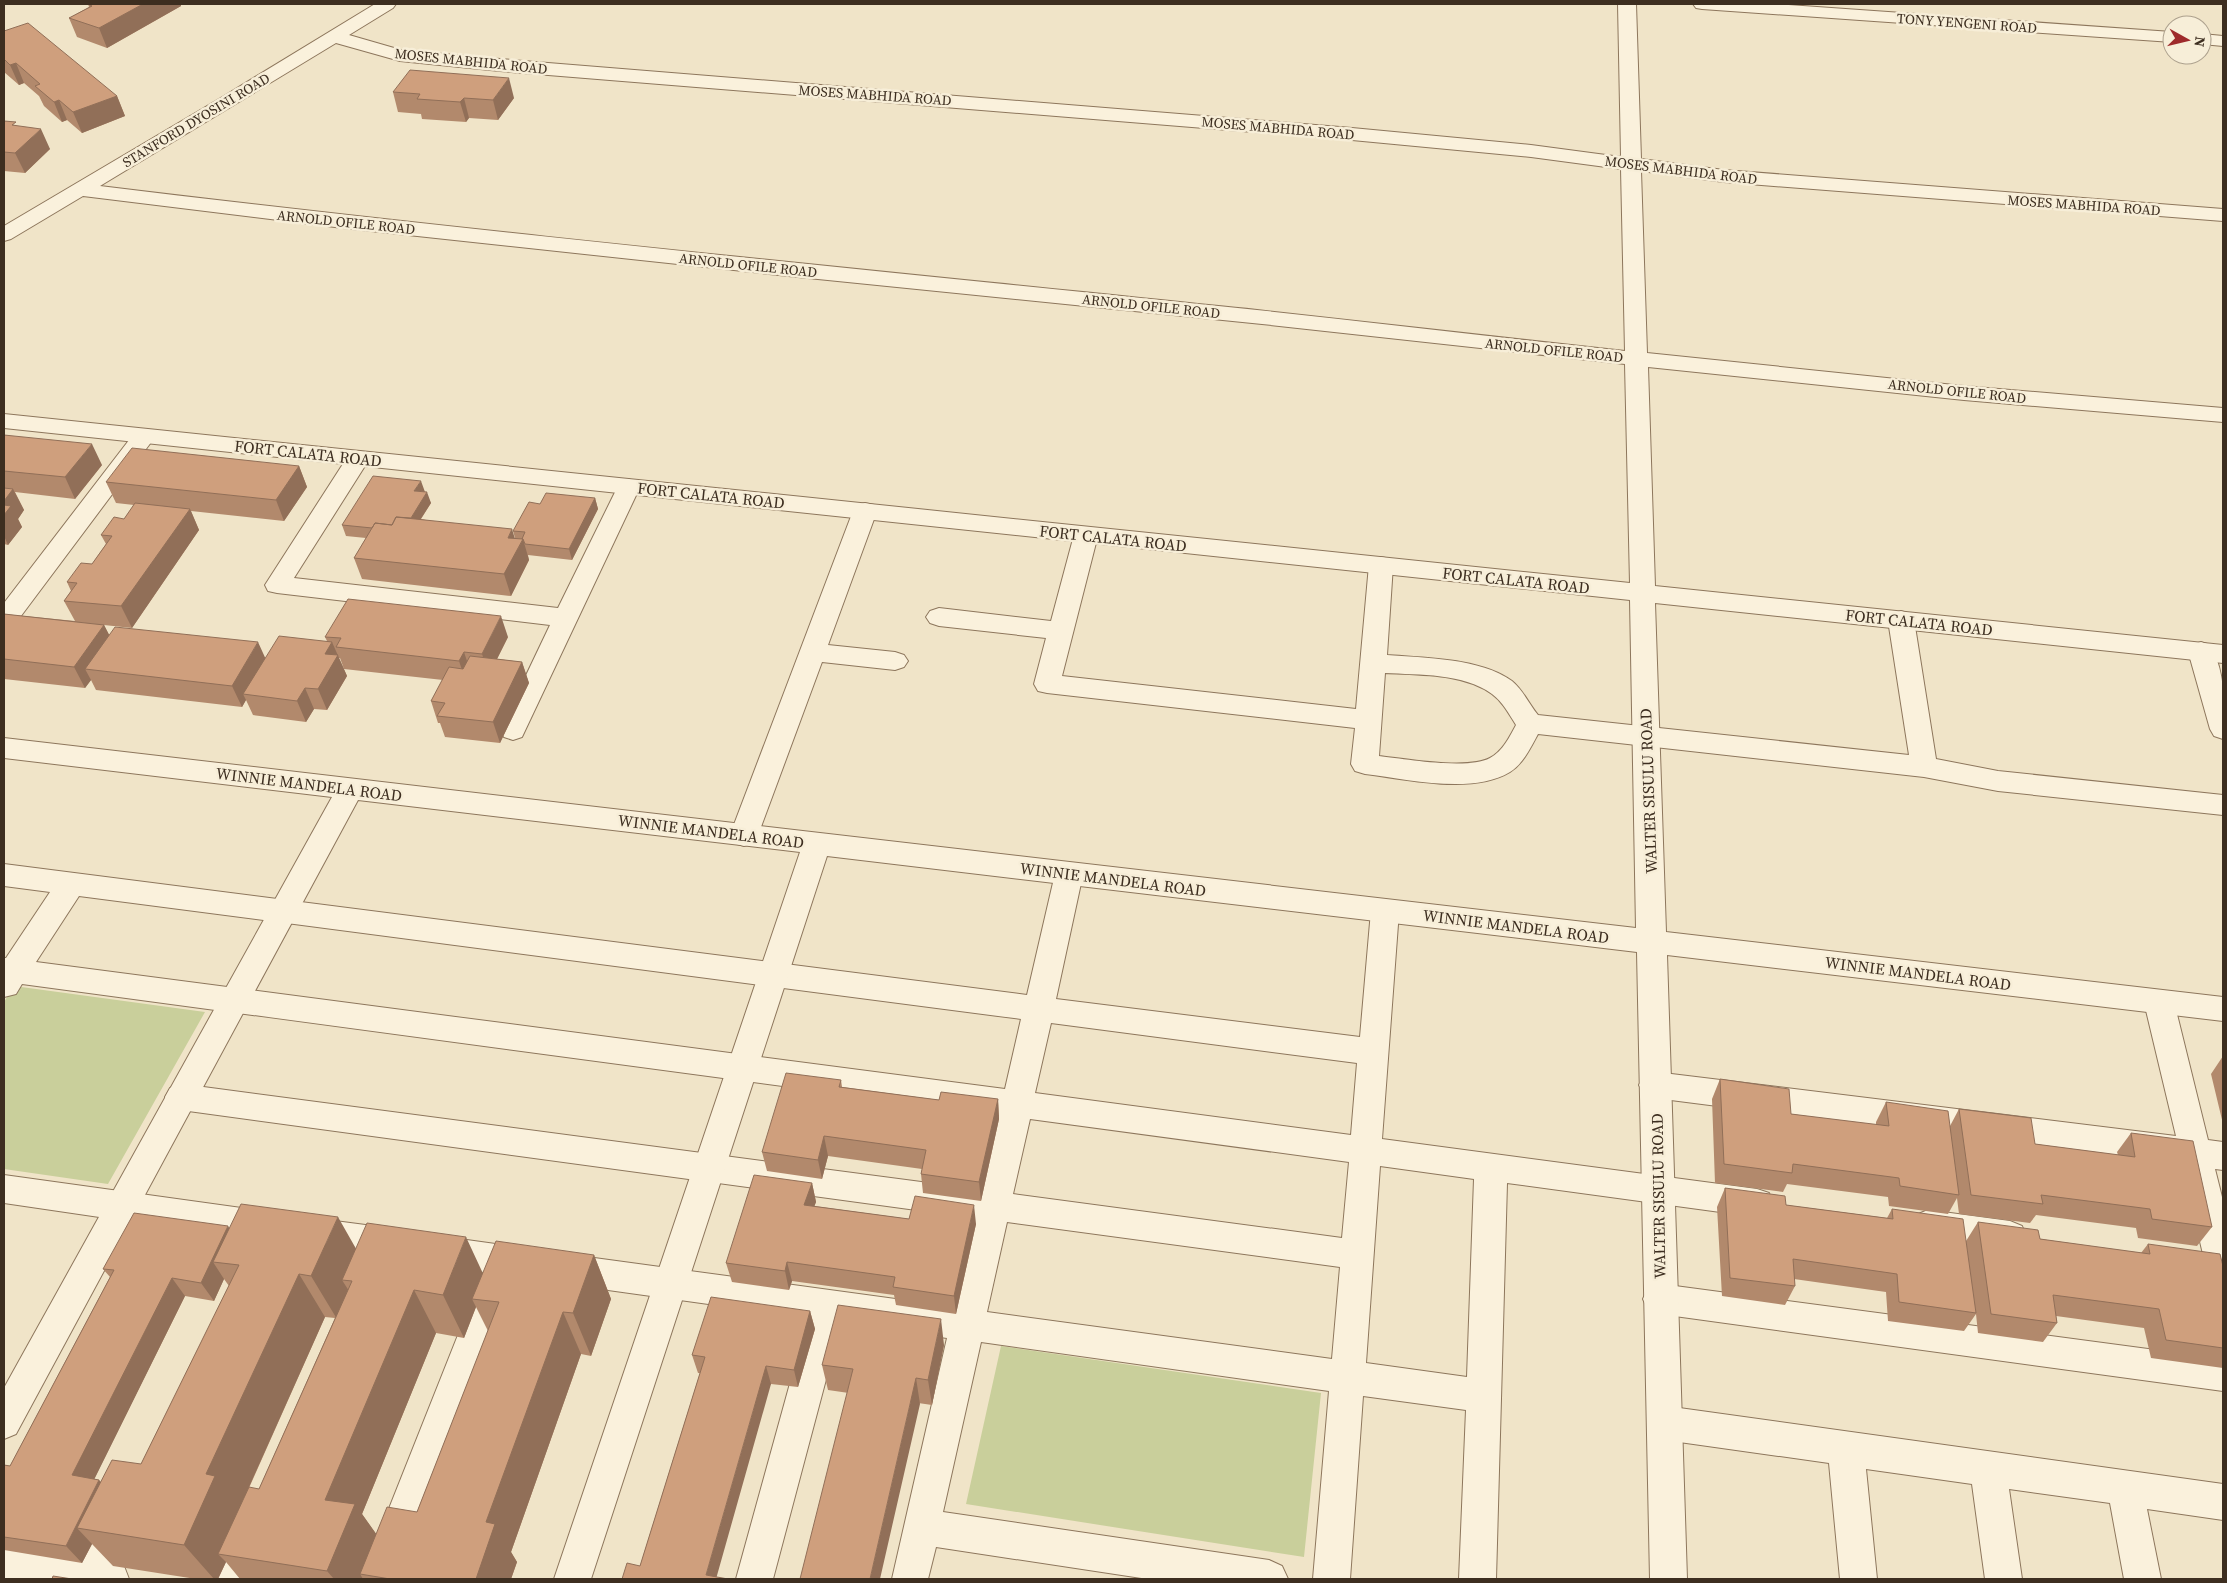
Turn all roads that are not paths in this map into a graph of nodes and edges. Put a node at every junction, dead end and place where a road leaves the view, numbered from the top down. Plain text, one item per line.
1 (387, 4) edge
2 (1627, 4) edge
3 (1702, 4) edge
4 (2162, 36) edge
5 (335, 37) junction
6 (1631, 164) junction
7 (80, 190) junction
8 (2223, 215) edge
9 (4, 235) edge
10 (1636, 358) junction
11 (2223, 415) edge
12 (4, 421) edge
13 (144, 436) junction
14 (358, 458) junction
15 (628, 486) junction
16 (865, 511) junction
17 (1086, 535) junction
18 (1381, 566) junction
19 (1643, 593) junction
20 (939, 617) dead end
21 (6, 618) edge
22 (567, 618) junction
23 (1901, 620) junction
24 (1060, 631) junction
25 (814, 652) junction
26 (2212, 653) edge
27 (895, 661) dead end
28 (1373, 662) junction
29 (1368, 720) junction
30 (1530, 724) junction
31 (2223, 729) edge
32 (514, 730) dead end
33 (1646, 737) junction
34 (4, 748) edge
35 (1924, 767) junction
36 (350, 789) junction
37 (2223, 804) edge
38 (744, 835) junction
39 (817, 844) junction
40 (1069, 874) junction
41 (4, 875) edge
42 (71, 884) junction
43 (283, 911) junction
44 (1385, 911) junction
45 (1652, 942) junction
46 (773, 975) junction
47 (7, 976) edge
48 (235, 999) junction
49 (2158, 1002) junction
50 (1039, 1009) junction
51 (2223, 1009) edge
52 (1374, 1052) junction
53 (742, 1066) junction
54 (1655, 1085) junction
55 (181, 1097) junction
56 (1017, 1103) junction
57 (1366, 1150) junction
58 (2209, 1154) edge
59 (1490, 1167) junction
60 (709, 1168) junction
61 (4, 1189) edge
62 (1658, 1190) junction
63 (122, 1206) junction
64 (1783, 1206) edge
65 (995, 1207) junction
66 (1899, 1222) edge
67 (2036, 1240) edge
68 (1358, 1255) junction
69 (504, 1260) junction
70 (2216, 1265) edge
71 (670, 1284) junction
72 (1660, 1298) junction
73 (828, 1306) junction
74 (968, 1326) junction
75 (2223, 1375) edge
76 (1348, 1378) junction
77 (1482, 1396) junction
78 (4, 1422) edge
79 (1665, 1423) junction
80 (1846, 1448) junction
81 (1988, 1469) junction
82 (2125, 1488) junction
83 (127, 1494) edge
84 (2223, 1502) edge
85 (263, 1506) edge
86 (922, 1527) junction
87 (4, 1562) edge
88 (95, 1578) edge
89 (231, 1579) edge
90 (379, 1579) edge
91 (572, 1579) edge
92 (754, 1579) edge
93 (910, 1579) edge
94 (1269, 1579) edge
95 (1331, 1579) edge
96 (1478, 1579) edge
97 (1668, 1579) edge
98 (1858, 1579) edge
99 (2003, 1579) edge
100 (2142, 1579) edge

1 - 5 street, STANFORD DYOSINI ROAD
2 - 6 street, WALTER SISULU ROAD
3 - 4 street, TONY YENGENI ROAD
5 - 6 street, MOSES MABHIDA ROAD
5 - 7 street, STANFORD DYOSINI ROAD
6 - 8 street, MOSES MABHIDA ROAD
6 - 10 street, WALTER SISULU ROAD
7 - 9 street, STANFORD DYOSINI ROAD
7 - 10 street, ARNOLD OFILE ROAD
10 - 11 street, ARNOLD OFILE ROAD
10 - 19 street, WALTER SISULU ROAD
12 - 13 street, FORT CALATA ROAD
13 - 14 street, FORT CALATA ROAD
13 - 21 street
14 - 15 street, FORT CALATA ROAD
14 - 22 street
15 - 16 street, FORT CALATA ROAD
15 - 22 street
16 - 17 street, FORT CALATA ROAD
16 - 25 street
17 - 18 street, FORT CALATA ROAD
17 - 24 street
18 - 19 street, FORT CALATA ROAD
18 - 28 street
19 - 23 street, FORT CALATA ROAD
19 - 33 street, WALTER SISULU ROAD
20 - 24 street
22 - 32 street
23 - 26 street, FORT CALATA ROAD
23 - 35 street
24 - 29 street
25 - 27 street
25 - 38 street
26 - 31 street
28 - 29 street
28 - 30 street
29 - 30 street
30 - 33 street
33 - 35 street
33 - 45 street, WALTER SISULU ROAD
34 - 36 street, WINNIE MANDELA ROAD
35 - 37 street
36 - 38 street, WINNIE MANDELA ROAD
36 - 43 street
38 - 39 street, WINNIE MANDELA ROAD
39 - 40 street, WINNIE MANDELA ROAD
39 - 46 street
40 - 44 street, WINNIE MANDELA ROAD
40 - 50 street
41 - 42 street
42 - 43 street
42 - 47 street
43 - 46 street
43 - 48 street
44 - 45 street, WINNIE MANDELA ROAD
44 - 52 street
45 - 49 street, WINNIE MANDELA ROAD
45 - 54 street, WALTER SISULU ROAD
46 - 50 street
46 - 53 street
47 - 48 street
48 - 53 street
48 - 55 street
49 - 51 street, WINNIE MANDELA ROAD
49 - 58 street
50 - 52 street
50 - 56 street
52 - 57 street
53 - 56 street
53 - 60 street
54 - 58 street
54 - 62 street, WALTER SISULU ROAD
55 - 60 street
55 - 63 street
56 - 57 street
56 - 65 street
57 - 59 street
57 - 68 street
58 - 70 street
59 - 62 street
59 - 77 street
60 - 65 street
60 - 71 street
61 - 63 street
62 - 64 street
62 - 72 street, WALTER SISULU ROAD
63 - 69 street
63 - 78 street
65 - 68 street
65 - 74 street
66 - 67 street
68 - 76 street
69 - 71 street
69 - 90 street
71 - 73 street
71 - 91 street
72 - 75 street
72 - 79 street, WALTER SISULU ROAD
73 - 74 street
73 - 92 street
74 - 76 street
74 - 86 street
76 - 77 street
76 - 95 street
77 - 96 street
79 - 80 street
79 - 97 street, WALTER SISULU ROAD
80 - 81 street
80 - 98 street
81 - 82 street
81 - 99 street
82 - 84 street
82 - 100 street
83 - 88 street
85 - 89 street
86 - 93 street
86 - 94 street
87 - 88 street

